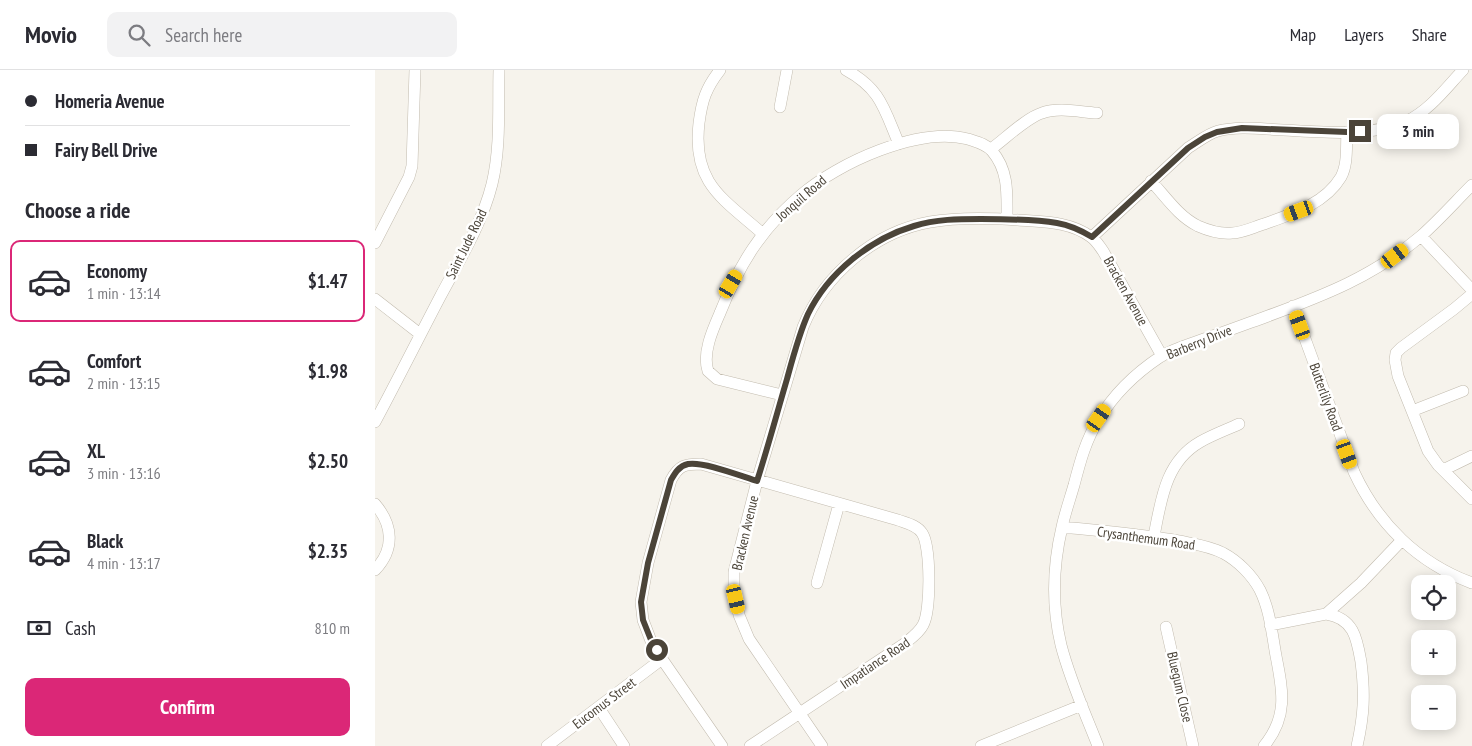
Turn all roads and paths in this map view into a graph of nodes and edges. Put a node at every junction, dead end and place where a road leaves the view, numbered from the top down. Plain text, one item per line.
1 (415, 70) edge
2 (499, 70) edge
3 (720, 70) edge
4 (787, 70) edge
5 (846, 70) edge
6 (1463, 70) edge
7 (780, 107) dead end
8 (1097, 113) dead end
9 (1347, 132) junction
10 (899, 144) junction
11 (991, 149) junction
12 (1151, 182) junction
13 (1472, 185) edge
14 (1007, 219) junction
15 (763, 234) junction
16 (1421, 236) junction
17 (1092, 237) junction
18 (375, 243) edge
19 (1472, 290) edge
20 (1472, 294) edge
21 (375, 299) edge
22 (1293, 306) junction
23 (420, 334) junction
24 (1161, 356) junction
25 (1463, 391) dead end
26 (782, 395) junction
27 (380, 402) edge
28 (1412, 411) junction
29 (375, 422) edge
30 (1239, 424) dead end
31 (1472, 456) edge
32 (1443, 470) junction
33 (757, 481) junction
34 (1472, 499) edge
35 (375, 504) edge
36 (839, 504) junction
37 (1062, 527) junction
38 (1154, 536) junction
39 (1402, 540) junction
40 (375, 570) edge
41 (1472, 582) edge
42 (817, 583) dead end
43 (1326, 614) junction
44 (1271, 625) junction
45 (1166, 628) dead end
46 (662, 659) junction
47 (1082, 705) junction
48 (599, 708) junction
49 (799, 714) junction
50 (1003, 742) edge
51 (547, 746) edge
52 (624, 746) edge
53 (722, 746) edge
54 (750, 746) edge
55 (822, 746) edge
56 (981, 746) edge
57 (1098, 746) edge
58 (1193, 746) edge
59 (1263, 746) edge
60 (1357, 746) edge

1 - 18 street
2 - 23 street, Saint Jude Road
3 - 15 street
4 - 7 street
5 - 10 street
6 - 9 street
8 - 11 street
9 - 12 street
9 - 12 street
10 - 11 street, Jonquil Road
10 - 15 street, Jonquil Road
11 - 14 street
12 - 17 street
13 - 16 street, Barberry Drive
14 - 17 street, Bracken Avenue
14 - 26 street, Bracken Avenue
15 - 26 street, Jonquil Road
16 - 19 street
16 - 22 street, Barberry Drive
17 - 24 street, Bracken Avenue
20 - 28 street
21 - 23 street
22 - 24 street, Barberry Drive
22 - 39 street, Butterlily Road
23 - 27 street, Saint Jude Road
24 - 37 street, Barberry Drive
25 - 28 street
26 - 33 street, Bracken Avenue
27 - 29 street, Saint Jude Road
28 - 32 street
30 - 38 street
31 - 32 street
32 - 34 street
33 - 36 street, Impatiance Road
33 - 46 street, Impatiance Road
33 - 49 street, Bracken Avenue
35 - 40 street
36 - 42 street
36 - 49 street, Impatiance Road
37 - 38 street, Crysanthemum Road
37 - 47 street, Barberry Drive
38 - 44 street, Crysanthemum Road
39 - 41 street, Butterlily Road
39 - 43 street
43 - 44 street
43 - 60 street
44 - 59 street, Crysanthemum Road
45 - 58 street, Bluegum Close
46 - 48 street, Eucomus Street
46 - 53 street, Impatiance Road
47 - 50 street
47 - 57 street, Barberry Drive
48 - 51 street, Eucomus Street
48 - 52 street
49 - 54 street, Impatiance Road
49 - 55 street, Bracken Avenue
50 - 56 street

